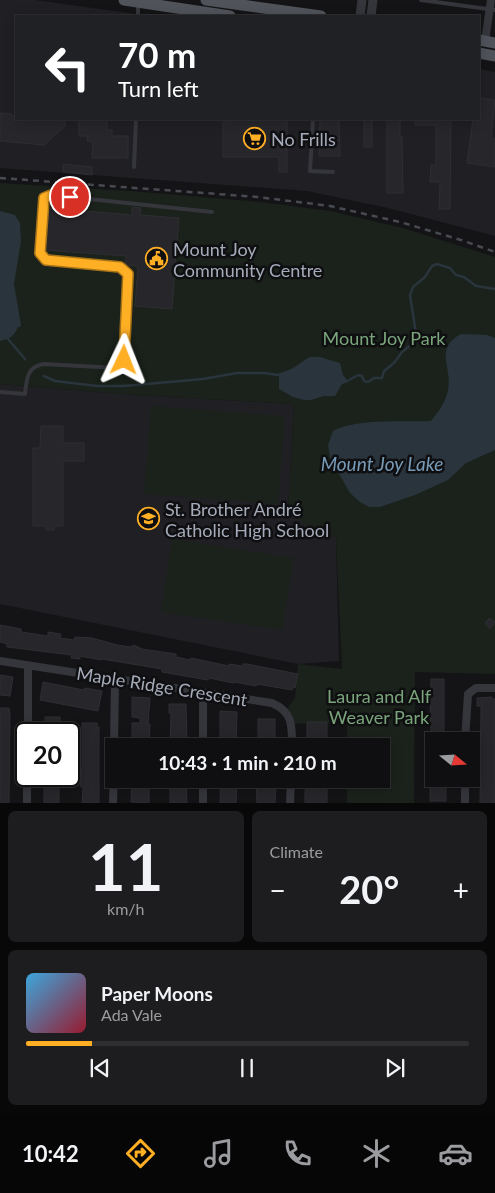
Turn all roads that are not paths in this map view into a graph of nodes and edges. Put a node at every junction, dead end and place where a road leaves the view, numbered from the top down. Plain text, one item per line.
1 (124, 0) edge
2 (206, 0) edge
3 (362, 0) edge
4 (373, 0) edge
5 (421, 0) edge
6 (491, 0) edge
7 (138, 1) edge
8 (492, 10) edge
9 (138, 15) edge
10 (224, 15) edge
11 (314, 15) edge
12 (360, 15) edge
13 (371, 15) edge
14 (486, 42) edge
15 (480, 53) edge
16 (495, 56) edge
17 (136, 120) edge
18 (312, 120) edge
19 (134, 166) dead end
20 (334, 172) dead end
21 (212, 212) dead end
22 (0, 392) edge
23 (0, 661) edge
24 (28, 666) junction
25 (115, 680) junction
26 (495, 688) edge
27 (203, 693) junction
28 (28, 722) edge
29 (466, 732) edge
30 (114, 738) edge
31 (203, 738) edge
32 (291, 738) edge
33 (27, 787) edge
34 (113, 788) edge
35 (203, 788) edge
36 (291, 788) edge
37 (465, 788) edge
38 (27, 803) edge
39 (113, 803) edge
40 (203, 803) edge
41 (290, 803) edge
42 (465, 803) edge

1 - 7 main road
2 - 11 main road
3 - 12 street
4 - 13 street
5 - 8 lane
6 - 8 street
7 - 9 lane
7 - 10 main road
8 - 14 street
15 - 16 main road
17 - 19 lane
18 - 20 lane
21 - 22 lane
23 - 24 street, Maple Ridge Crescent
24 - 25 street, Maple Ridge Crescent
24 - 28 street
25 - 27 street, Maple Ridge Crescent
25 - 30 street
26 - 29 street
27 - 31 street
27 - 32 street, Maple Ridge Crescent
33 - 38 street
34 - 39 street
35 - 40 street
36 - 41 street
37 - 42 street

